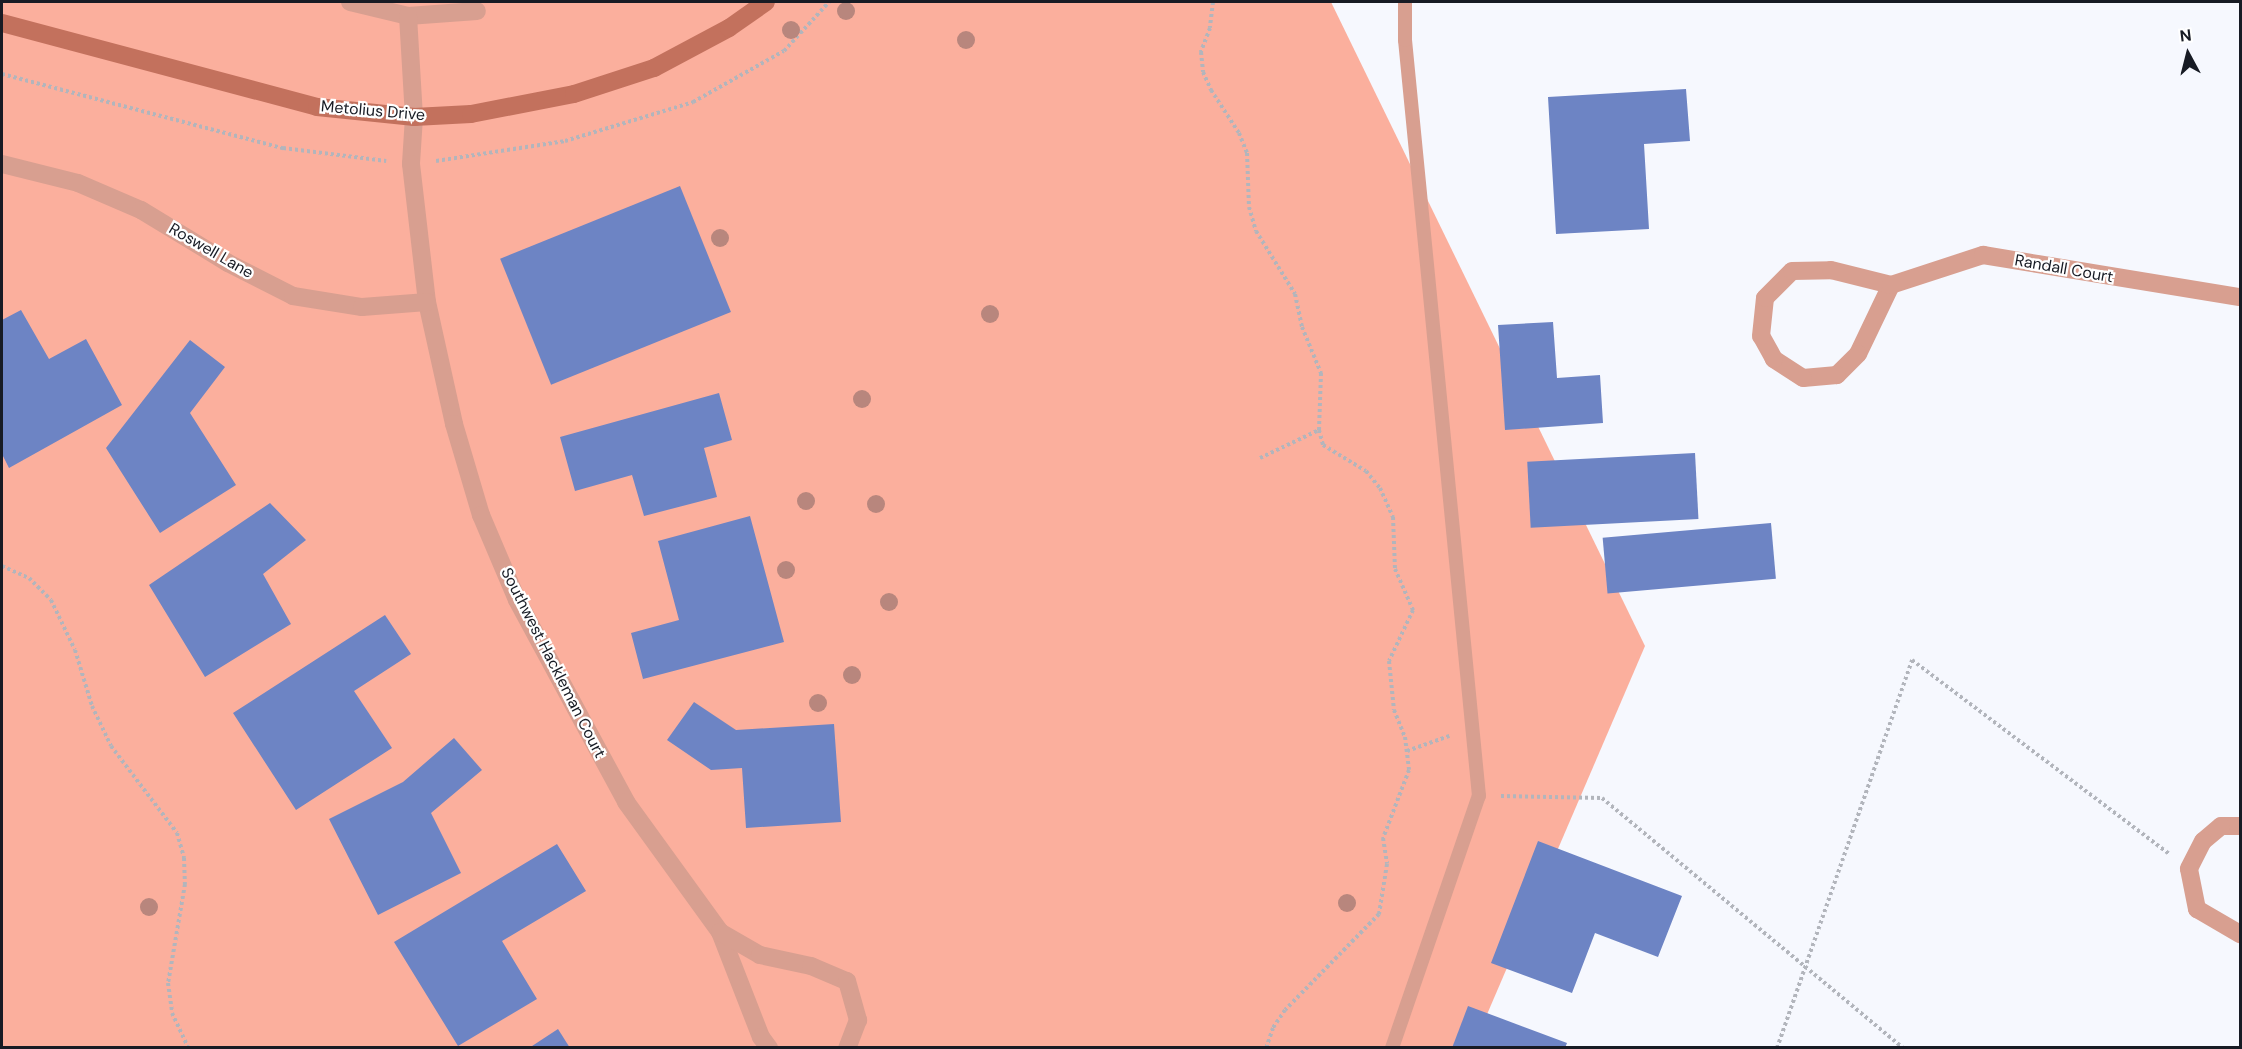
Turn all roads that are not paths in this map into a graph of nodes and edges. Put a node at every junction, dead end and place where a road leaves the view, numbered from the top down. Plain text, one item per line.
1 (350, 2) edge
2 (766, 2) edge
3 (1405, 2) edge
4 (477, 11) dead end
5 (408, 16) junction
6 (2, 23) edge
7 (414, 117) junction
8 (2, 164) edge
9 (1891, 285) junction
10 (2241, 297) edge
11 (428, 302) junction
12 (2241, 826) edge
13 (720, 932) junction
14 (2241, 934) edge
15 (769, 1047) edge
16 (847, 1047) edge
17 (1392, 1047) edge

1 - 5 street
2 - 7 street, Metolius Drive
3 - 17 lane
4 - 5 street
5 - 7 street, Southwest Hackleman Court
6 - 7 street, Metolius Drive
7 - 11 street, Southwest Hackleman Court
8 - 11 street, Roswell Lane
9 - 9 street
9 - 10 street, Randall Court
11 - 13 street, Southwest Hackleman Court
12 - 14 street
13 - 15 street, Southwest Hackleman Court
13 - 16 street, Southwest Hackleman Court

